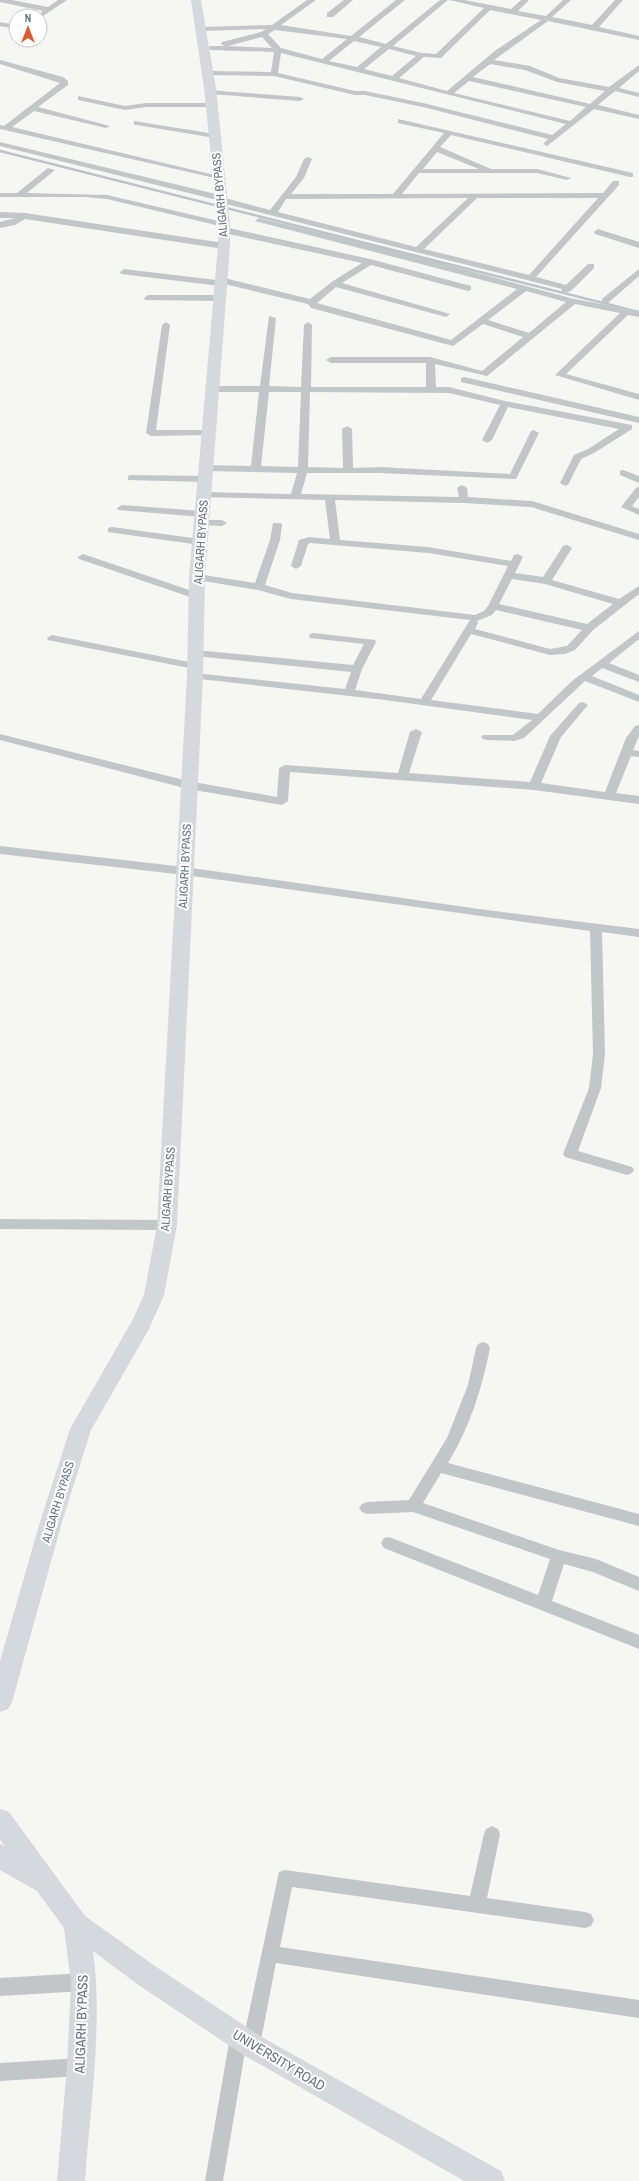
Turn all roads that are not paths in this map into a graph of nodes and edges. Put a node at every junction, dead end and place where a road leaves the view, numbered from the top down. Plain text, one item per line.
1 (2, 0) edge
2 (63, 0) edge
3 (196, 0) edge
4 (312, 0) edge
5 (349, 0) edge
6 (402, 0) edge
7 (444, 0) edge
8 (453, 0) edge
9 (481, 0) edge
10 (525, 0) edge
11 (567, 0) edge
12 (619, 0) edge
13 (474, 5) junction
14 (488, 8) junction
15 (49, 10) joint
16 (512, 12) junction
17 (330, 15) dead end
18 (548, 18) junction
19 (276, 27) junction
20 (594, 28) junction
21 (201, 29) junction
22 (264, 34) junction
23 (638, 36) edge
24 (353, 39) junction
25 (386, 47) junction
26 (208, 49) junction
27 (278, 50) junction
28 (422, 55) junction
29 (488, 61) junction
30 (0, 62) edge
31 (323, 62) junction
32 (639, 67) edge
33 (357, 71) junction
34 (208, 73) junction
35 (274, 74) junction
36 (467, 78) junction
37 (392, 80) junction
38 (426, 87) junction
39 (611, 89) junction
40 (211, 92) junction
41 (448, 94) junction
42 (639, 95) edge
43 (81, 98) dead end
44 (300, 99) dead end
45 (403, 101) junction
46 (212, 105) junction
47 (591, 106) junction
48 (33, 108) junction
49 (639, 118) edge
50 (401, 121) dead end
51 (137, 123) dead end
52 (570, 123) junction
53 (106, 126) dead end
54 (3, 127) edge
55 (449, 132) junction
56 (215, 136) junction
57 (553, 138) junction
58 (0, 144) edge
59 (435, 148) junction
60 (534, 153) junction
61 (308, 159) dead end
62 (51, 170) dead end
63 (416, 171) junction
64 (494, 172) junction
65 (630, 175) dead end
66 (219, 177) junction
67 (567, 178) dead end
68 (616, 183) dead end
69 (0, 195) edge
70 (19, 195) junction
71 (605, 195) junction
72 (286, 197) junction
73 (395, 197) junction
74 (474, 197) junction
75 (274, 213) junction
76 (0, 215) edge
77 (25, 216) junction
78 (222, 216) junction
79 (259, 221) dead end
80 (0, 225) edge
81 (598, 232) dead end
82 (639, 244) edge
83 (420, 249) junction
84 (370, 262) junction
85 (591, 266) dead end
86 (124, 272) dead end
87 (639, 272) edge
88 (531, 278) junction
89 (336, 283) junction
90 (219, 287) junction
91 (468, 288) dead end
92 (524, 288) junction
93 (569, 288) junction
94 (148, 298) dead end
95 (573, 301) junction
96 (605, 301) junction
97 (312, 302) junction
98 (639, 310) edge
99 (628, 311) junction
100 (446, 314) dead end
101 (639, 314) edge
102 (272, 318) dead end
103 (481, 322) junction
104 (166, 324) dead end
105 (308, 325) dead end
106 (529, 336) junction
107 (331, 360) dead end
108 (430, 360) junction
109 (478, 372) junction
110 (464, 380) junction
111 (212, 389) junction
112 (264, 389) junction
113 (305, 389) junction
114 (431, 390) junction
115 (449, 390) junction
116 (639, 397) edge
117 (505, 404) junction
118 (639, 421) edge
119 (626, 428) junction
120 (347, 429) dead end
121 (208, 433) junction
122 (534, 433) dead end
123 (487, 440) dead end
124 (256, 469) junction
125 (303, 470) junction
126 (348, 471) junction
127 (623, 473) dead end
128 (131, 478) dead end
129 (205, 480) junction
130 (639, 480) edge
131 (565, 483) dead end
132 (462, 488) dead end
133 (639, 490) edge
134 (295, 496) junction
135 (330, 497) junction
136 (464, 500) junction
137 (122, 508) dead end
138 (639, 512) edge
139 (202, 518) junction
140 (222, 523) dead end
141 (277, 525) dead end
142 (112, 530) dead end
143 (639, 537) edge
144 (200, 542) junction
145 (335, 542) junction
146 (567, 548) dead end
147 (83, 557) dead end
148 (296, 566) dead end
149 (508, 575) junction
150 (197, 577) junction
151 (546, 581) junction
152 (259, 587) junction
153 (639, 589) edge
154 (197, 596) junction
155 (620, 603) junction
156 (493, 606) junction
157 (476, 618) junction
158 (589, 628) junction
159 (468, 630) junction
160 (314, 636) dead end
161 (52, 638) dead end
162 (637, 638) edge
163 (602, 664) junction
164 (195, 665) junction
165 (357, 669) junction
166 (584, 677) junction
167 (639, 679) edge
168 (349, 693) junction
169 (639, 699) edge
170 (424, 702) junction
171 (583, 705) dead end
172 (542, 718) junction
173 (639, 728) edge
174 (416, 732) dead end
175 (0, 737) edge
176 (487, 737) dead end
177 (627, 752) junction
178 (639, 754) edge
179 (403, 776) junction
180 (188, 785) junction
181 (534, 786) junction
182 (609, 796) junction
183 (639, 800) edge
184 (0, 850) edge
185 (185, 871) junction
186 (596, 927) junction
187 (639, 933) edge
188 (626, 1170) dead end
189 (0, 1224) edge
190 (167, 1225) junction
191 (483, 1348) dead end
192 (437, 1466) junction
193 (413, 1506) junction
194 (367, 1508) dead end
195 (639, 1520) edge
196 (389, 1544) dead end
197 (559, 1556) junction
198 (639, 1584) edge
199 (543, 1604) junction
200 (639, 1642) edge
201 (0, 1702) edge
202 (0, 1820) edge
203 (492, 1834) dead end
204 (0, 1856) edge
205 (48, 1884) junction
206 (477, 1904) junction
207 (585, 1920) dead end
208 (76, 1924) junction
209 (269, 1954) junction
210 (84, 1982) junction
211 (0, 1987) edge
212 (639, 2009) edge
213 (245, 2041) junction
214 (80, 2067) junction
215 (0, 2072) edge
216 (71, 2181) edge
217 (214, 2181) edge
218 (491, 2181) edge

1 - 15 street
2 - 15 street
3 - 21 main road, ALIGARH BYPASS
4 - 19 street
5 - 17 street
6 - 24 street
7 - 25 street
8 - 13 street
9 - 13 street
10 - 16 street
11 - 18 street
12 - 20 street
13 - 14 street
14 - 16 street
14 - 28 street
16 - 18 street
18 - 20 street
18 - 29 street
19 - 21 street
19 - 22 street
19 - 24 street
20 - 23 street
21 - 26 main road, ALIGARH BYPASS
22 - 26 street
22 - 27 street
24 - 25 street
24 - 31 street
25 - 28 street
25 - 33 street
26 - 27 street
26 - 34 main road, ALIGARH BYPASS
27 - 31 street
27 - 35 street
28 - 37 street
29 - 36 street
29 - 39 street
30 - 48 street
31 - 33 street
32 - 39 street
33 - 37 street
34 - 35 street
34 - 40 main road, ALIGARH BYPASS
35 - 45 street
36 - 41 street
36 - 47 street
37 - 38 street
38 - 41 street
38 - 45 street
39 - 42 street
39 - 47 street
40 - 44 street
40 - 46 main road, ALIGARH BYPASS
41 - 52 street
43 - 46 street
45 - 57 street
46 - 56 main road, ALIGARH BYPASS
47 - 49 street
47 - 52 street
48 - 53 street
48 - 54 street
50 - 55 street
51 - 56 street
52 - 57 street
54 - 66 street
55 - 59 street
55 - 60 street
56 - 66 main road, ALIGARH BYPASS
57 - 60 street
58 - 78 street
59 - 63 street
59 - 64 street
60 - 65 street
61 - 72 street
62 - 70 street
63 - 64 street
63 - 73 street
64 - 67 street
66 - 78 main road, ALIGARH BYPASS
68 - 71 street
69 - 70 street
70 - 78 street
71 - 74 street
71 - 88 street
72 - 73 street
72 - 75 street
73 - 74 street
74 - 83 street
75 - 78 street
75 - 83 street
76 - 77 street
77 - 78 street
77 - 80 street
78 - 84 street
78 - 90 main road, ALIGARH BYPASS
79 - 92 street
81 - 82 street
83 - 88 street
84 - 89 street
84 - 91 street
85 - 93 street
86 - 90 street
87 - 96 street
88 - 93 street
89 - 97 street
89 - 100 street
90 - 94 street
90 - 97 street
90 - 111 main road, ALIGARH BYPASS
92 - 95 street
92 - 103 street
93 - 96 street
95 - 99 street
95 - 106 street
96 - 98 street
97 - 103 street
99 - 101 street
99 - 116 street
102 - 112 street
103 - 106 street
104 - 121 street
105 - 113 street
106 - 109 street
107 - 108 street
108 - 109 street
108 - 114 street
109 - 110 street
110 - 115 street
110 - 118 street
111 - 112 street
111 - 121 main road, ALIGARH BYPASS
112 - 113 street
112 - 124 street
113 - 114 street
113 - 125 street
114 - 115 street
115 - 117 street
117 - 119 street
117 - 123 street
118 - 119 street
119 - 131 street
120 - 126 street
121 - 129 main road, ALIGARH BYPASS
122 - 126 street
124 - 125 street
124 - 129 street
125 - 126 street
125 - 134 street
127 - 130 street
128 - 129 street
129 - 134 street
129 - 139 main road, ALIGARH BYPASS
132 - 136 street
133 - 138 street
134 - 135 street
135 - 136 street
135 - 145 street
136 - 143 street
137 - 139 street
139 - 140 street
139 - 144 main road, ALIGARH BYPASS
141 - 152 street
142 - 144 street
144 - 150 main road, ALIGARH BYPASS
145 - 148 street
145 - 149 street
146 - 151 street
147 - 154 street
149 - 151 street
149 - 156 street
150 - 152 street
150 - 154 main road, ALIGARH BYPASS
151 - 155 street
152 - 157 street
153 - 155 street
154 - 164 main road, ALIGARH BYPASS
155 - 158 street
156 - 157 street
156 - 158 street
157 - 159 street
158 - 159 street
159 - 170 street
160 - 165 street
161 - 164 street
162 - 163 street
163 - 166 street
163 - 167 street
164 - 165 street
164 - 168 street
164 - 180 main road, ALIGARH BYPASS
165 - 168 street
166 - 169 street
166 - 172 street
168 - 170 street
170 - 172 street
171 - 181 street
172 - 176 street
173 - 177 street
174 - 179 street
175 - 180 street
177 - 178 street
177 - 182 street
179 - 180 street
179 - 181 street
180 - 185 main road, ALIGARH BYPASS
181 - 182 street
182 - 183 street
184 - 185 street
185 - 186 street
185 - 190 main road, ALIGARH BYPASS
186 - 187 street
186 - 188 street
189 - 190 street
190 - 201 main road, ALIGARH BYPASS
191 - 192 street
192 - 193 street
192 - 195 street
193 - 194 street
193 - 197 street
196 - 199 street
197 - 198 street
197 - 199 street
199 - 200 street
202 - 205 main road, ALIGARH BYPASS
203 - 206 street
204 - 205 main road
205 - 208 main road, ALIGARH BYPASS
206 - 207 street
206 - 209 street
208 - 210 main road, ALIGARH BYPASS
208 - 213 main road, UNIVERSITY ROAD
209 - 212 street
209 - 213 street
210 - 211 street
210 - 214 main road, ALIGARH BYPASS
213 - 217 street
213 - 218 main road, UNIVERSITY ROAD
214 - 215 street
214 - 216 main road, ALIGARH BYPASS

